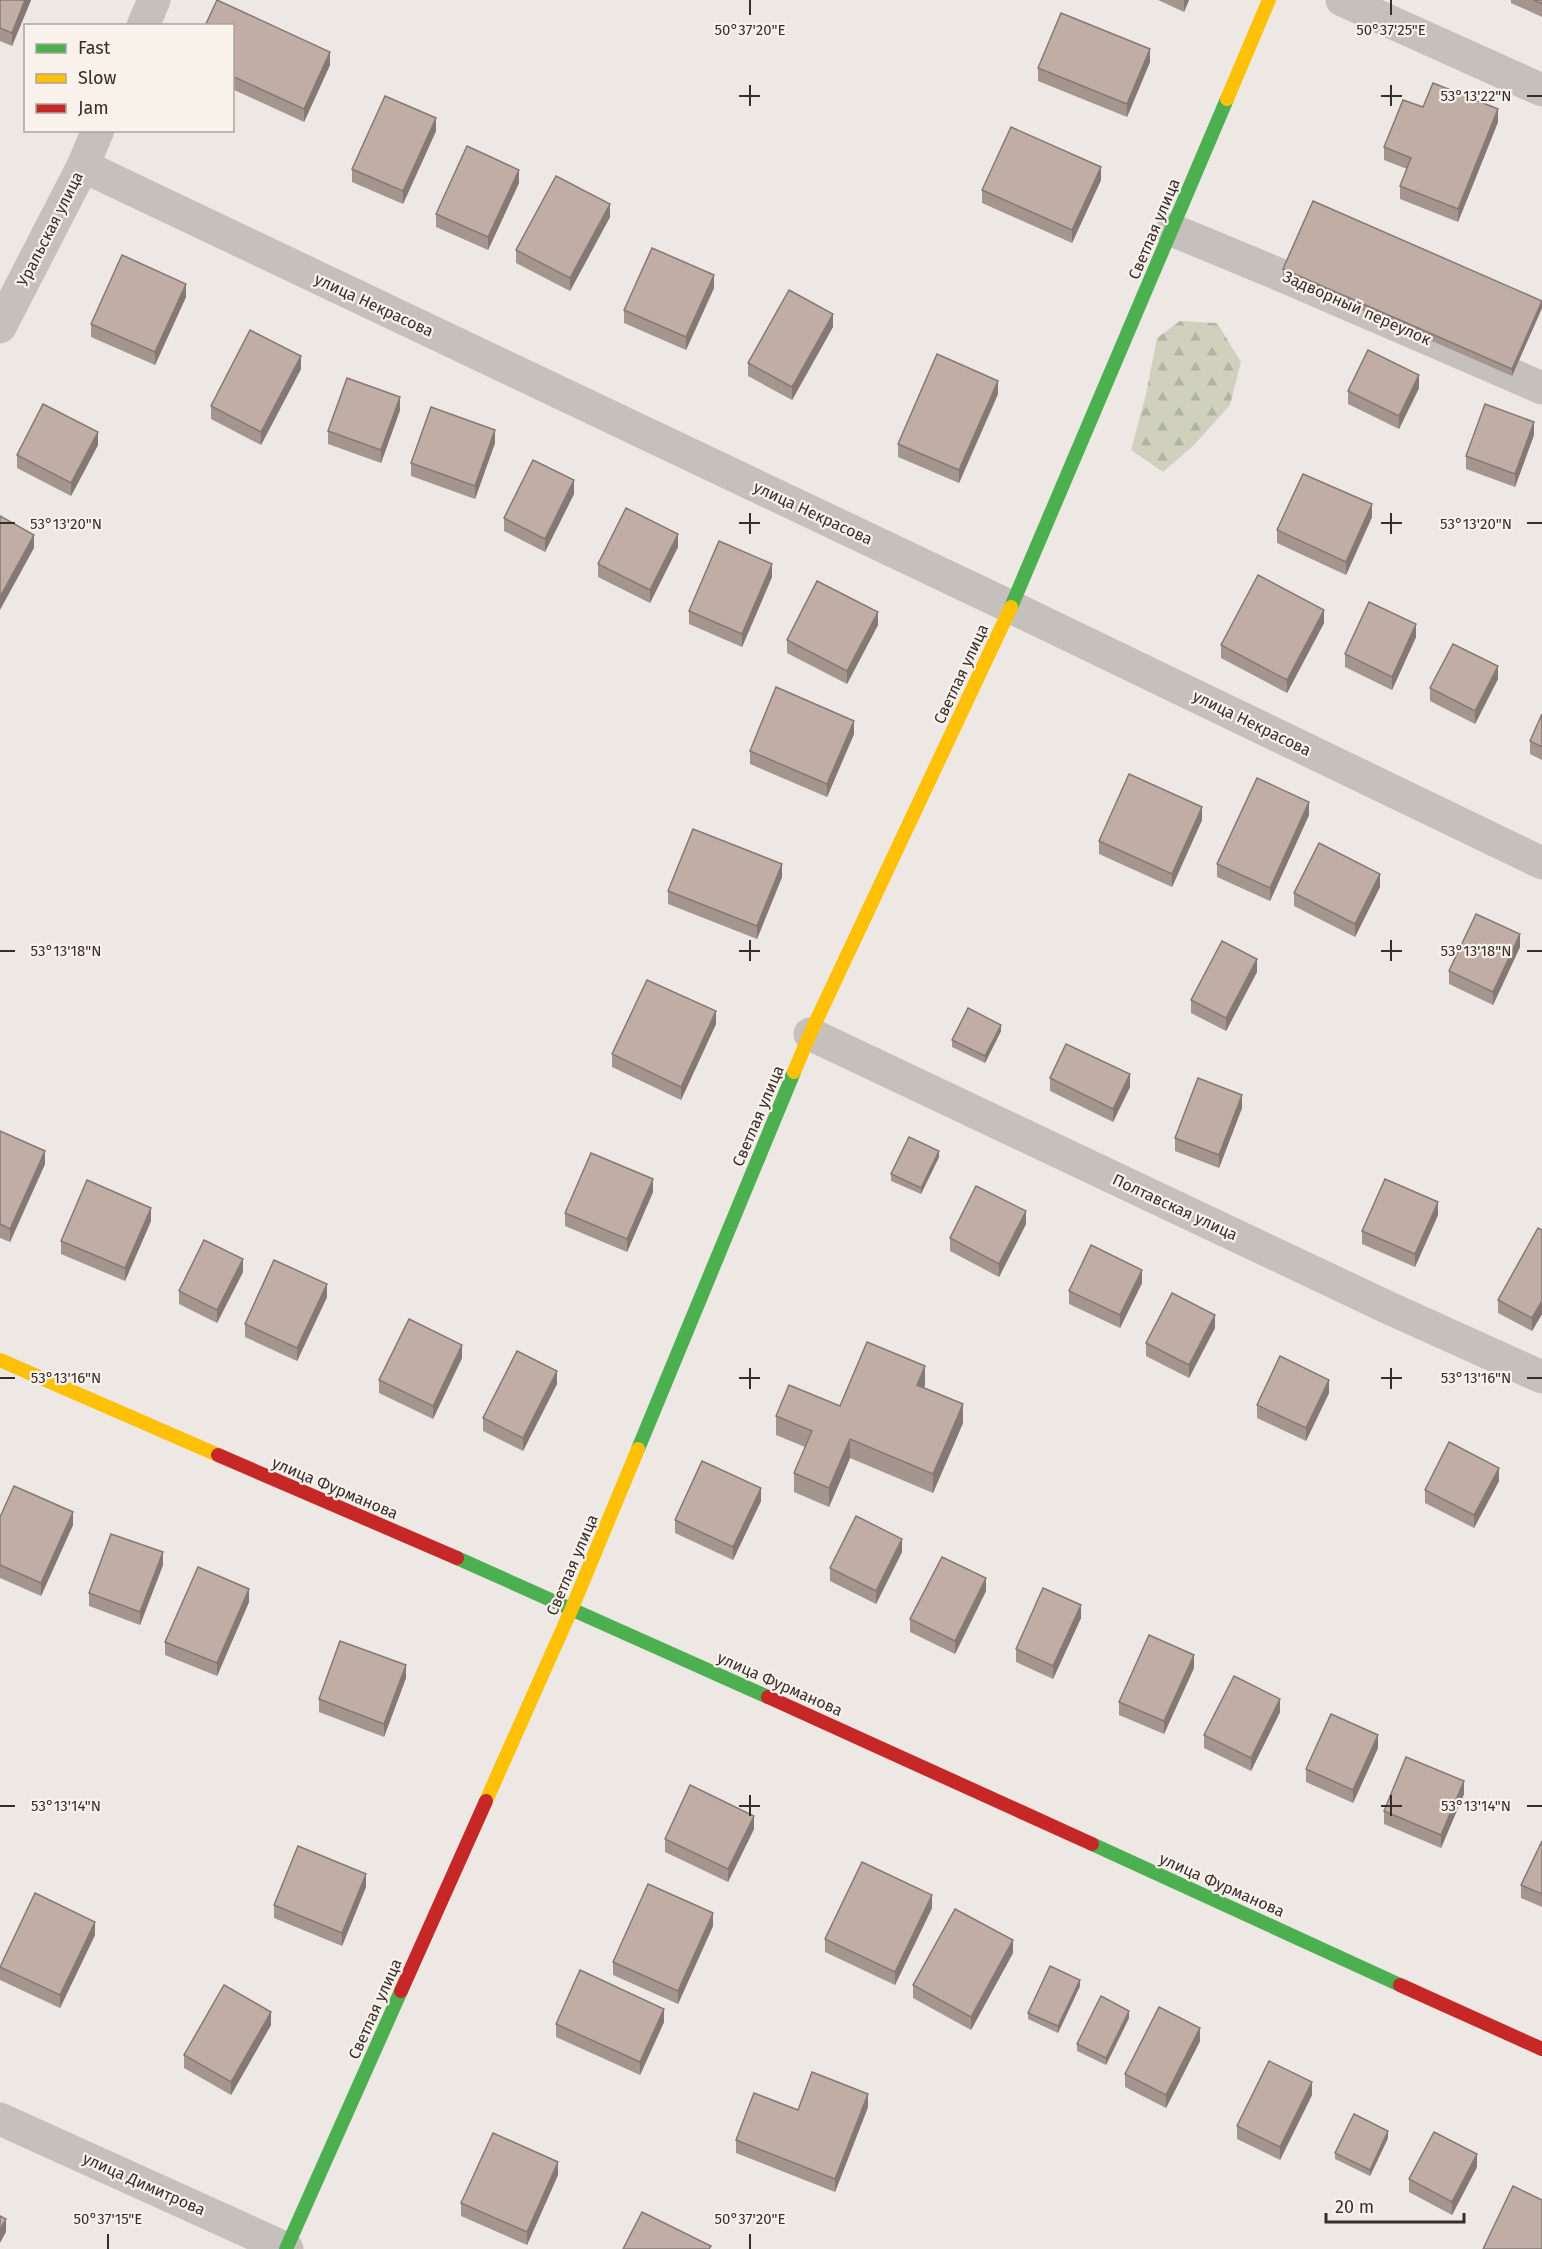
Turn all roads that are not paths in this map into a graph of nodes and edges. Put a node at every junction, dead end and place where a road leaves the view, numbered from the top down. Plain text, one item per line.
1 (154, 0) edge
2 (1269, 0) edge
3 (1342, 0) edge
4 (144, 24) edge
5 (1542, 90) edge
6 (97, 132) edge
7 (83, 166) junction
8 (1172, 230) junction
9 (0, 327) edge
10 (1542, 388) edge
11 (1011, 607) junction
12 (1542, 863) edge
13 (810, 1034) junction
14 (0, 1360) edge
15 (1542, 1377) edge
16 (572, 1608) junction
17 (1542, 2049) edge
18 (0, 2119) edge
19 (286, 2249) edge

1 - 4 street
2 - 8 main road, Светлая улица
3 - 5 street
6 - 7 street, Уральская улица
7 - 9 street, Уральская улица
7 - 11 street, улица Некрасова
8 - 10 street, Задворный переулок
8 - 11 main road, Светлая улица
11 - 12 street, улица Некрасова
11 - 13 main road, Светлая улица
13 - 15 street, Полтавская улица
13 - 16 main road, Светлая улица
14 - 16 main road, улица Фурманова
16 - 17 main road, улица Фурманова
16 - 19 main road, Светлая улица
18 - 19 street, улица Димитрова

